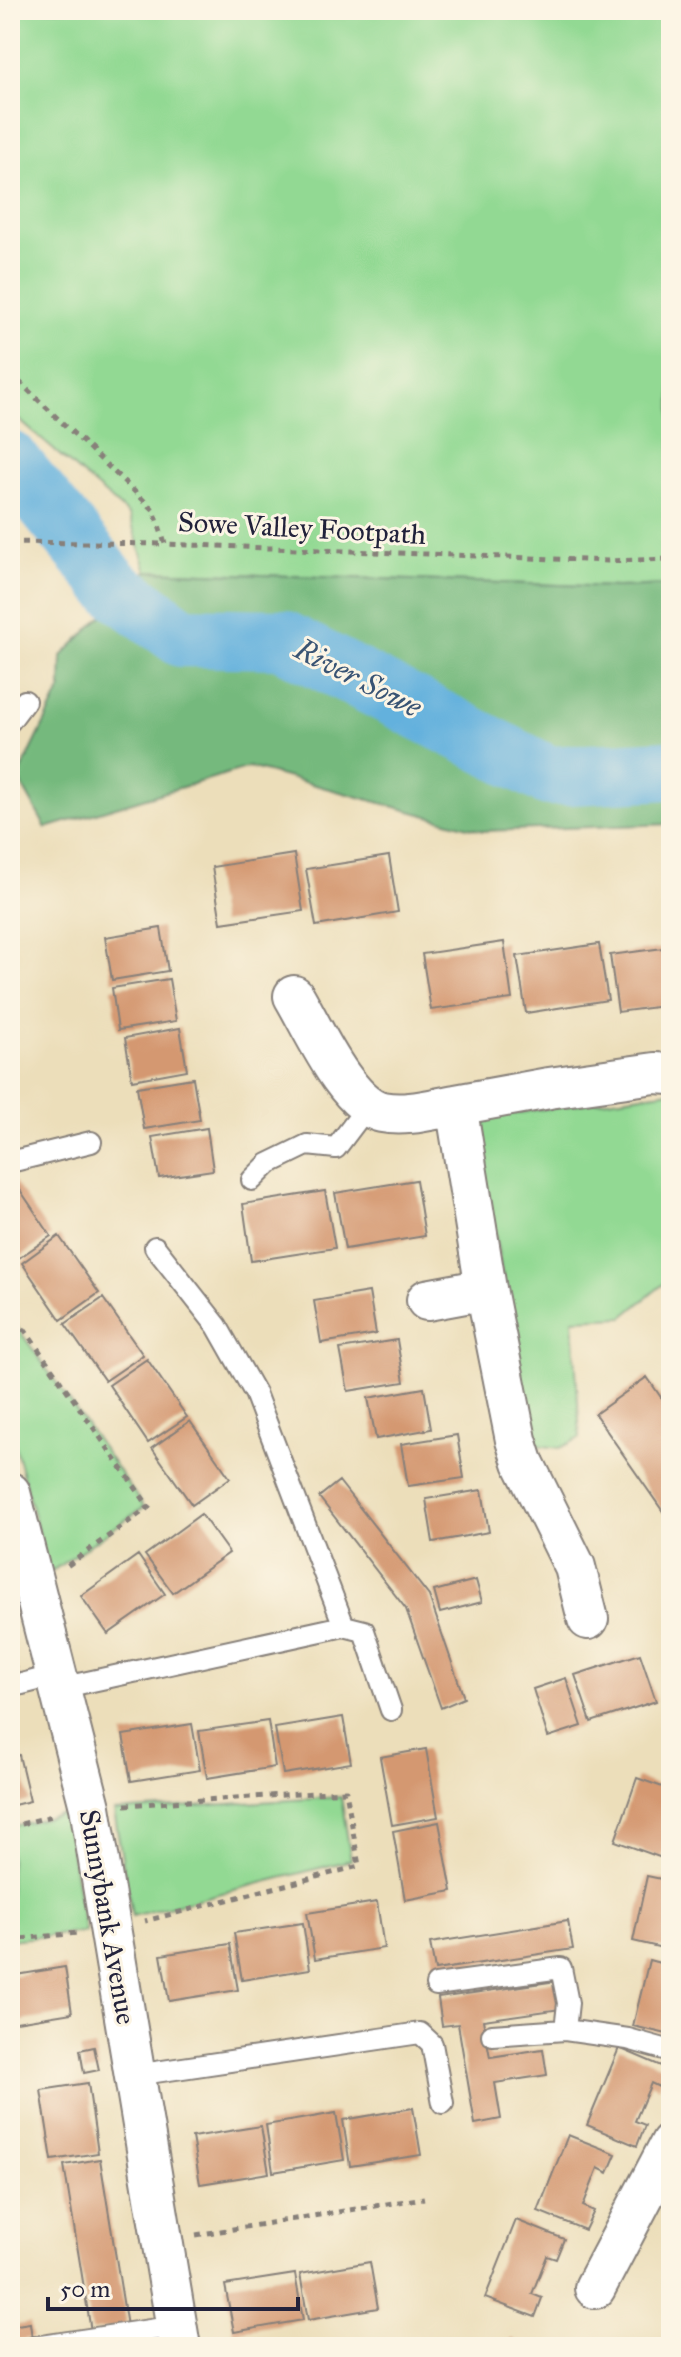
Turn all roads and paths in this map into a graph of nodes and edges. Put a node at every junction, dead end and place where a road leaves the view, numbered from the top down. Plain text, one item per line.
1 (10, 373) edge
2 (10, 544) edge
3 (165, 544) junction
4 (671, 559) edge
5 (25, 701) dead end
6 (10, 721) edge
7 (294, 996) dead end
8 (671, 1074) edge
9 (456, 1105) junction
10 (367, 1107) junction
11 (91, 1142) dead end
12 (10, 1162) edge
13 (252, 1180) dead end
14 (155, 1247) dead end
15 (486, 1289) junction
16 (427, 1300) dead end
17 (10, 1309) edge
18 (10, 1496) edge
19 (35, 1589) junction
20 (588, 1619) dead end
21 (344, 1626) junction
22 (58, 1681) junction
23 (10, 1687) edge
24 (391, 1710) dead end
25 (90, 1807) junction
26 (10, 1827) edge
27 (112, 1930) junction
28 (10, 1940) edge
29 (436, 1985) dead end
30 (565, 2030) junction
31 (492, 2035) dead end
32 (671, 2051) edge
33 (135, 2075) junction
34 (443, 2103) dead end
35 (671, 2143) edge
36 (424, 2198) dead end
37 (163, 2240) junction
38 (595, 2288) dead end
39 (179, 2337) edge
40 (34, 2347) edge

1 - 3 path, Sowe Valley Footpath
2 - 3 path
3 - 4 path, Sowe Valley Footpath
5 - 6 lane
7 - 10 street
8 - 9 street
9 - 10 street
9 - 15 street
10 - 13 lane
11 - 12 lane
14 - 21 lane
15 - 16 street
15 - 20 street
17 - 19 path
18 - 19 street, Sunnybank Avenue
19 - 22 street, Sunnybank Avenue
21 - 22 lane
21 - 24 lane
22 - 23 lane
22 - 25 street, Sunnybank Avenue
25 - 26 path
25 - 27 street, Sunnybank Avenue
25 - 27 path
27 - 28 path
27 - 33 street, Sunnybank Avenue
29 - 30 lane
30 - 31 lane
30 - 32 lane
33 - 34 lane
33 - 37 street, Sunnybank Avenue
35 - 38 street
36 - 37 path
37 - 39 street, Sunnybank Avenue
39 - 40 lane

